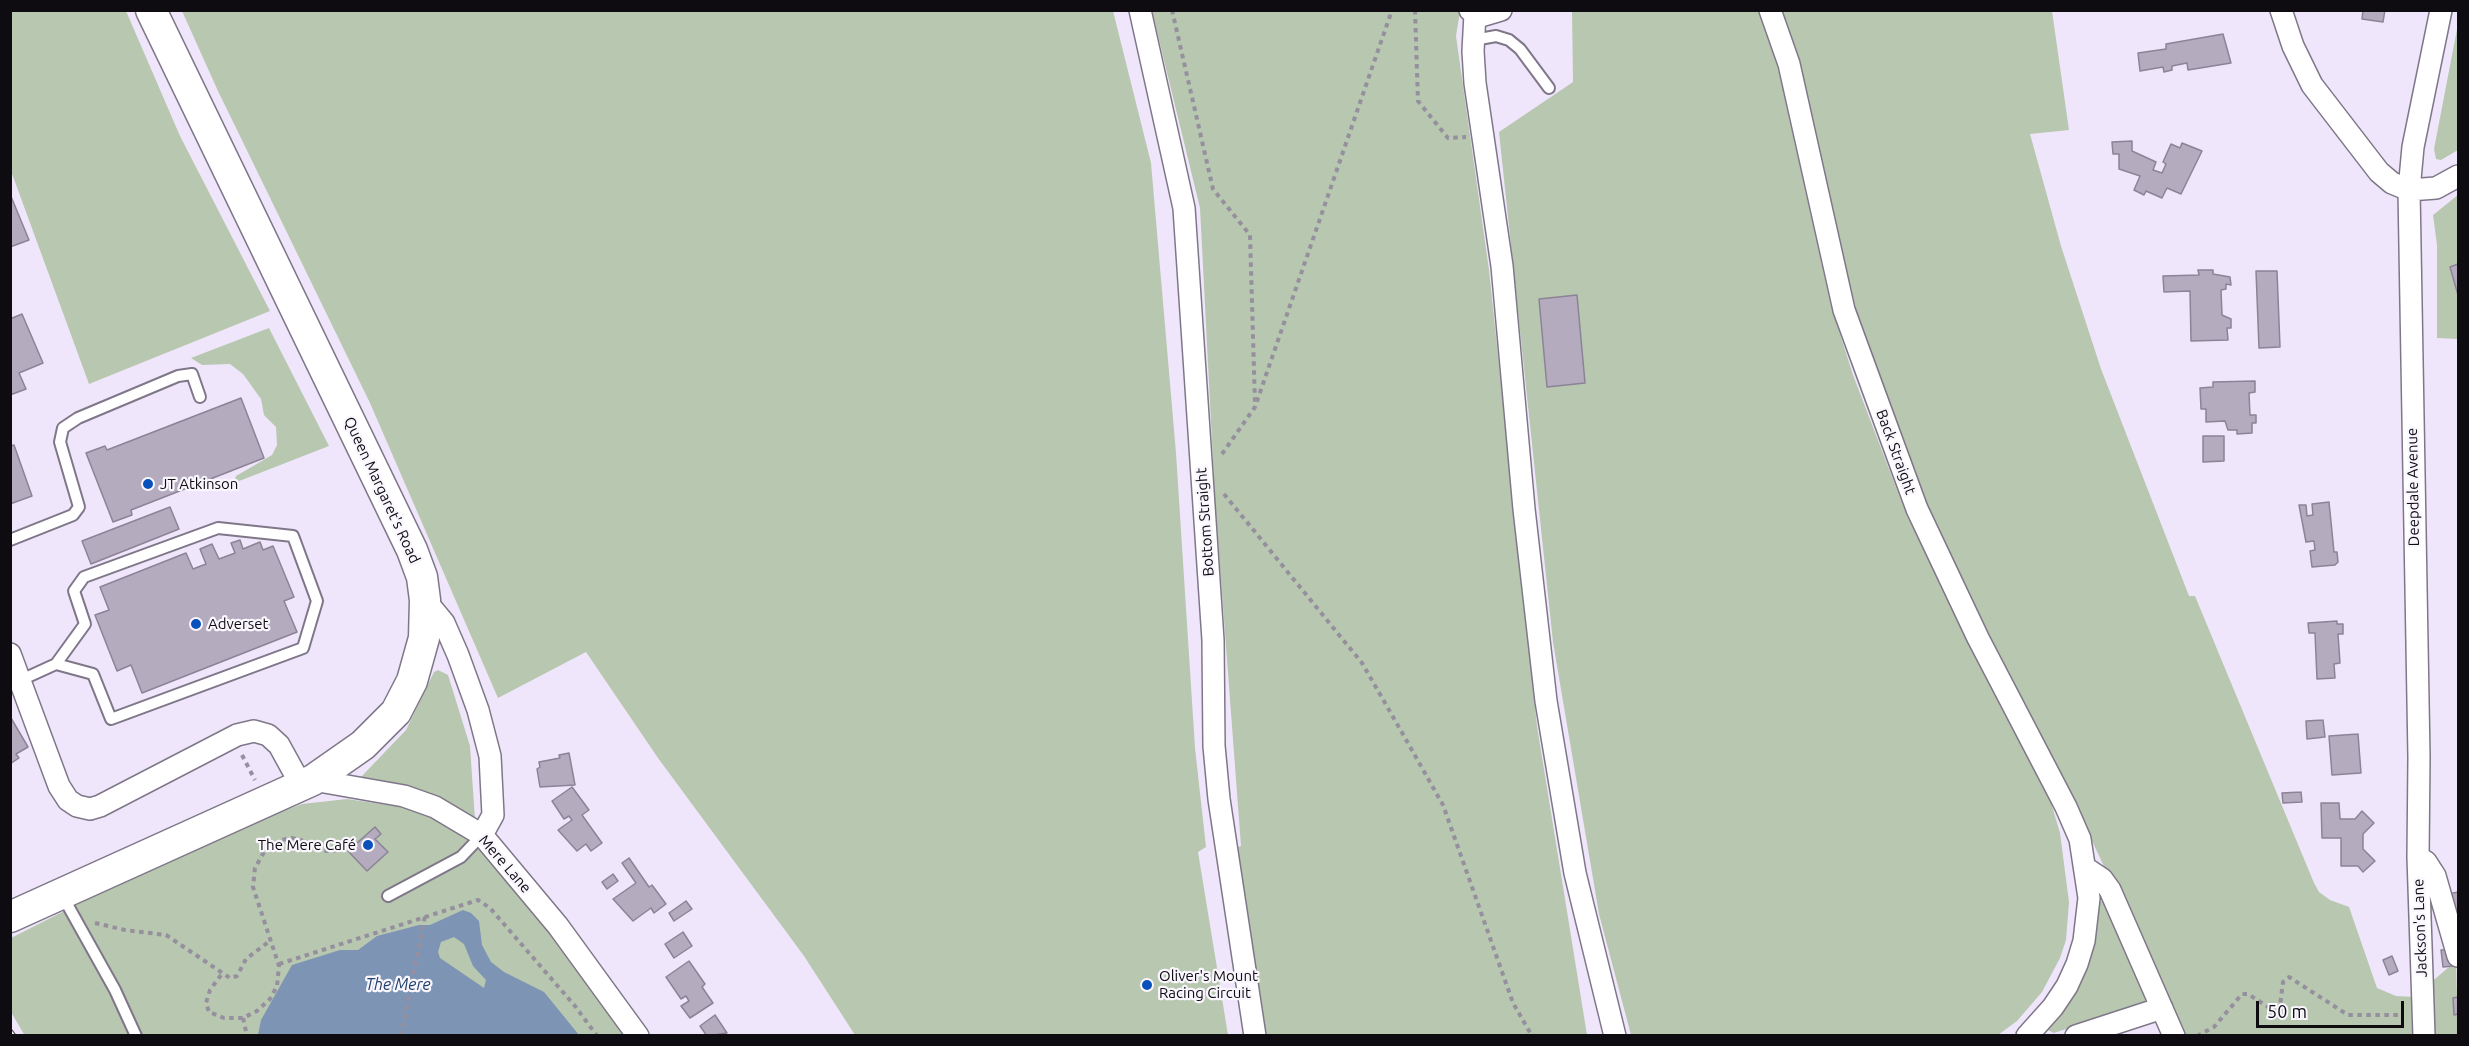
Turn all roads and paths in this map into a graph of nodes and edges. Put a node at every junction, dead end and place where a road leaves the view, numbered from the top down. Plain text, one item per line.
1 (151, 10) edge
2 (1140, 10) edge
3 (1172, 10) edge
4 (1392, 10) edge
5 (1414, 10) edge
6 (1501, 10) edge
7 (1770, 10) edge
8 (2281, 10) edge
9 (2441, 10) edge
10 (1473, 12) edge
11 (1473, 40) junction
12 (1550, 88) dead end
13 (1448, 138) dead end
14 (2458, 176) edge
15 (2409, 190) junction
16 (201, 397) dead end
17 (1255, 407) junction
18 (1222, 463) dead end
19 (1202, 492) junction
20 (10, 540) edge
21 (425, 600) junction
22 (10, 654) edge
23 (56, 664) junction
24 (21, 680) junction
25 (240, 751) dead end
26 (307, 782) junction
27 (258, 786) dead end
28 (482, 835) junction
29 (345, 850) dead end
30 (2418, 857) junction
31 (2087, 869) junction
32 (388, 896) dead end
33 (68, 905) junction
34 (425, 916) junction
35 (10, 917) edge
36 (271, 940) junction
37 (2458, 956) edge
38 (279, 964) junction
39 (221, 975) junction
40 (2162, 1008) junction
41 (243, 1018) junction
42 (2423, 1025) edge
43 (136, 1035) edge
44 (247, 1035) edge
45 (401, 1035) edge
46 (597, 1035) edge
47 (638, 1035) edge
48 (1255, 1035) edge
49 (1532, 1035) edge
50 (1615, 1035) edge
51 (2027, 1035) edge
52 (2076, 1035) edge
53 (2174, 1035) edge
54 (2197, 1035) edge

1 - 21 main road, Queen Margaret's Road
2 - 19 street, Bottom Straight
3 - 17 path
4 - 17 path
5 - 13 path
6 - 10 street
7 - 31 street, Back Straight
8 - 15 street
9 - 15 street, Deepdale Avenue
10 - 11 street
11 - 12 lane
11 - 50 street
14 - 15 street
15 - 30 street, Deepdale Avenue
16 - 20 lane
17 - 18 path
19 - 48 street, Bottom Straight
19 - 49 path
21 - 26 main road, Queen Margaret's Road
21 - 28 street
22 - 24 street
23 - 23 lane
23 - 24 lane
24 - 26 street
25 - 27 path
26 - 28 street, Mere Lane
26 - 33 main road, Queen Margaret's Road
28 - 32 lane
28 - 47 street, Mere Lane
29 - 36 path
30 - 37 street
30 - 42 street, Jackson's Lane
31 - 40 street
31 - 51 street, Back Straight
33 - 35 main road, Queen Margaret's Road
33 - 39 path
33 - 43 lane
34 - 38 path
34 - 45 path
34 - 46 path
36 - 38 path
36 - 39 path
38 - 41 path
39 - 41 path
40 - 52 street
40 - 53 street
41 - 44 path
42 - 54 path

